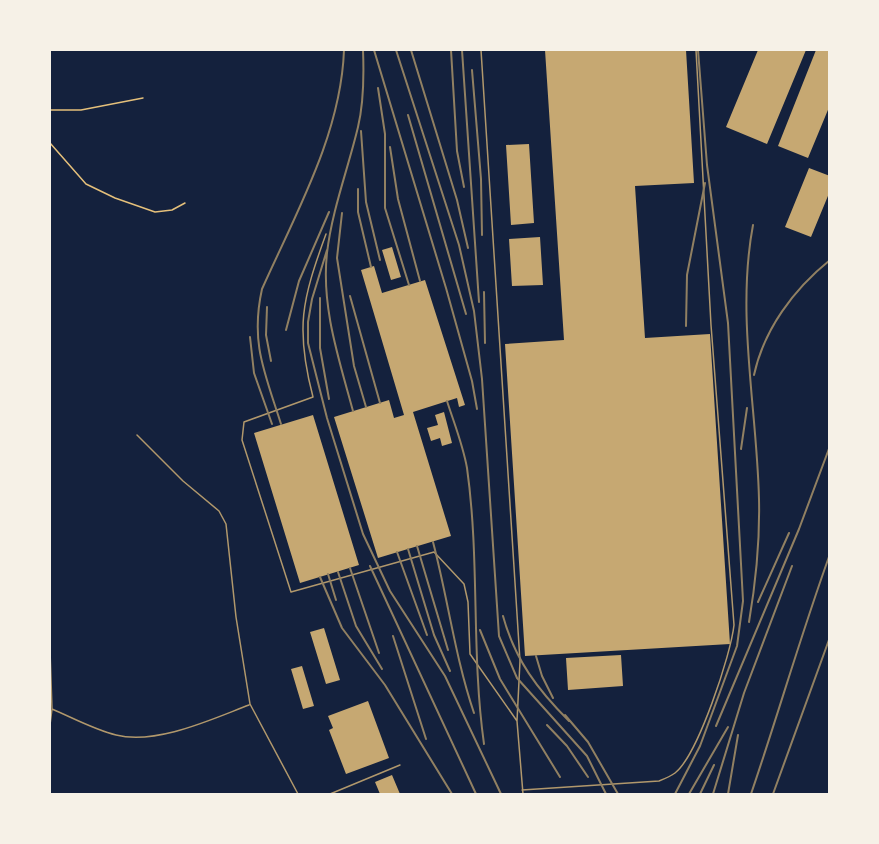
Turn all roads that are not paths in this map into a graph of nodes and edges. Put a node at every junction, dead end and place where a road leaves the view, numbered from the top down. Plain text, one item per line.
1 (481, 50) edge
2 (696, 50) edge
3 (326, 234) dead end
4 (137, 435) dead end
5 (50, 650) edge
6 (250, 704) junction
7 (52, 709) junction
8 (517, 721) junction
9 (50, 725) edge
10 (400, 765) dead end
11 (522, 790) junction
12 (298, 795) edge
13 (330, 795) edge
14 (523, 795) edge

1 - 8 lane
2 - 11 lane
3 - 8 lane
4 - 6 lane
5 - 7 lane
6 - 7 lane
6 - 12 lane
7 - 9 lane
8 - 11 lane
10 - 13 lane
11 - 14 lane

